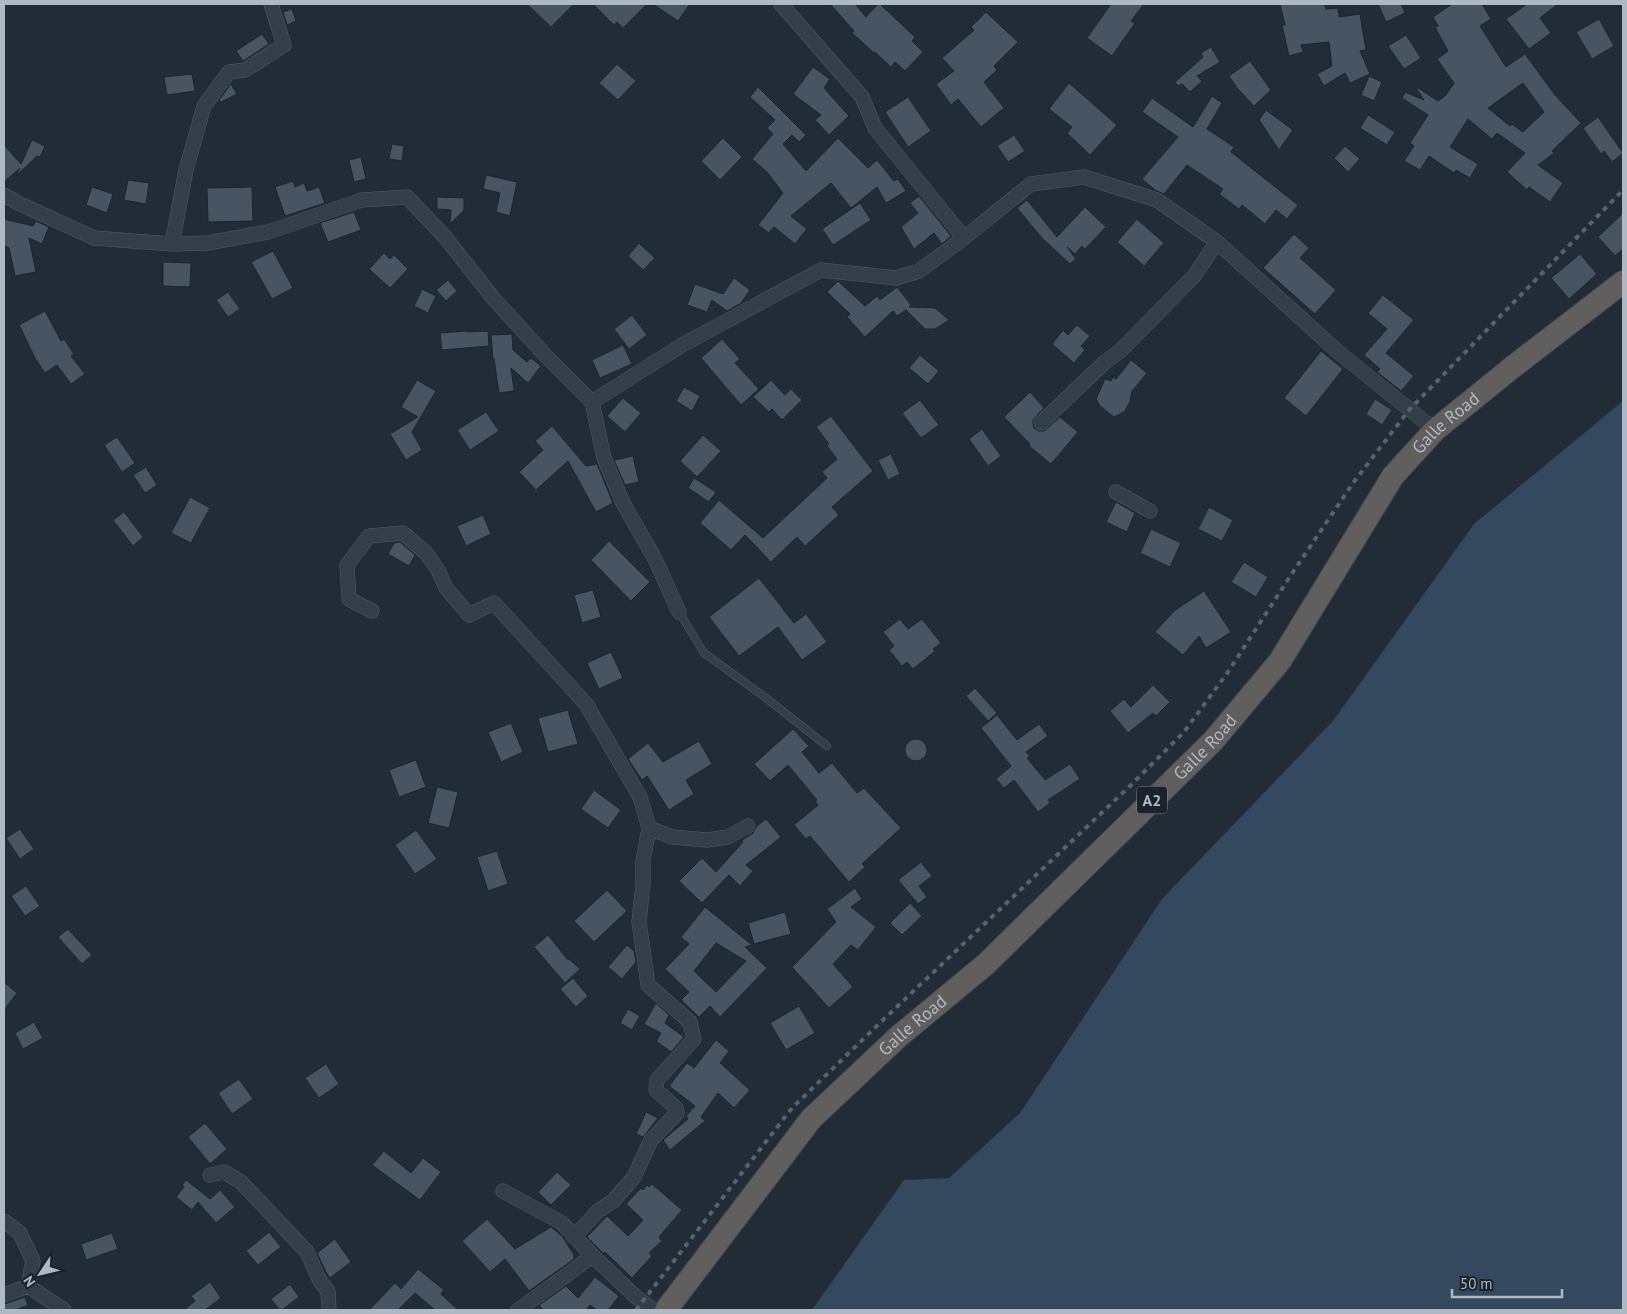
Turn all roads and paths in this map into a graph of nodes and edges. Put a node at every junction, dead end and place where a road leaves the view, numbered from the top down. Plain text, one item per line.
1 (271, 4) edge
2 (782, 4) edge
3 (4, 195) edge
4 (964, 238) junction
5 (1217, 242) junction
6 (172, 244) junction
7 (1623, 282) edge
8 (592, 402) junction
9 (1041, 424) dead end
10 (1435, 430) junction
11 (1116, 492) dead end
12 (1150, 511) dead end
13 (372, 611) dead end
14 (679, 612) joint
15 (827, 746) dead end
16 (748, 826) dead end
17 (649, 828) junction
18 (210, 1175) dead end
19 (503, 1191) dead end
20 (4, 1221) edge
21 (574, 1237) junction
22 (592, 1255) junction
23 (28, 1286) junction
24 (4, 1295) edge
25 (64, 1310) edge
26 (329, 1310) edge
27 (518, 1310) edge
28 (653, 1310) edge
29 (666, 1310) edge

1 - 6 street
2 - 4 street
3 - 6 street
4 - 5 street
4 - 8 street
5 - 9 street
5 - 10 street
6 - 8 street
7 - 10 highway, Galle Road / A2
8 - 14 street
10 - 29 highway, Galle Road / A2
11 - 12 street
13 - 17 street
14 - 15 lane
16 - 17 street
17 - 21 street
18 - 26 street
19 - 21 street
20 - 23 street
21 - 22 street
22 - 27 street
22 - 28 street
23 - 24 street
23 - 25 street

